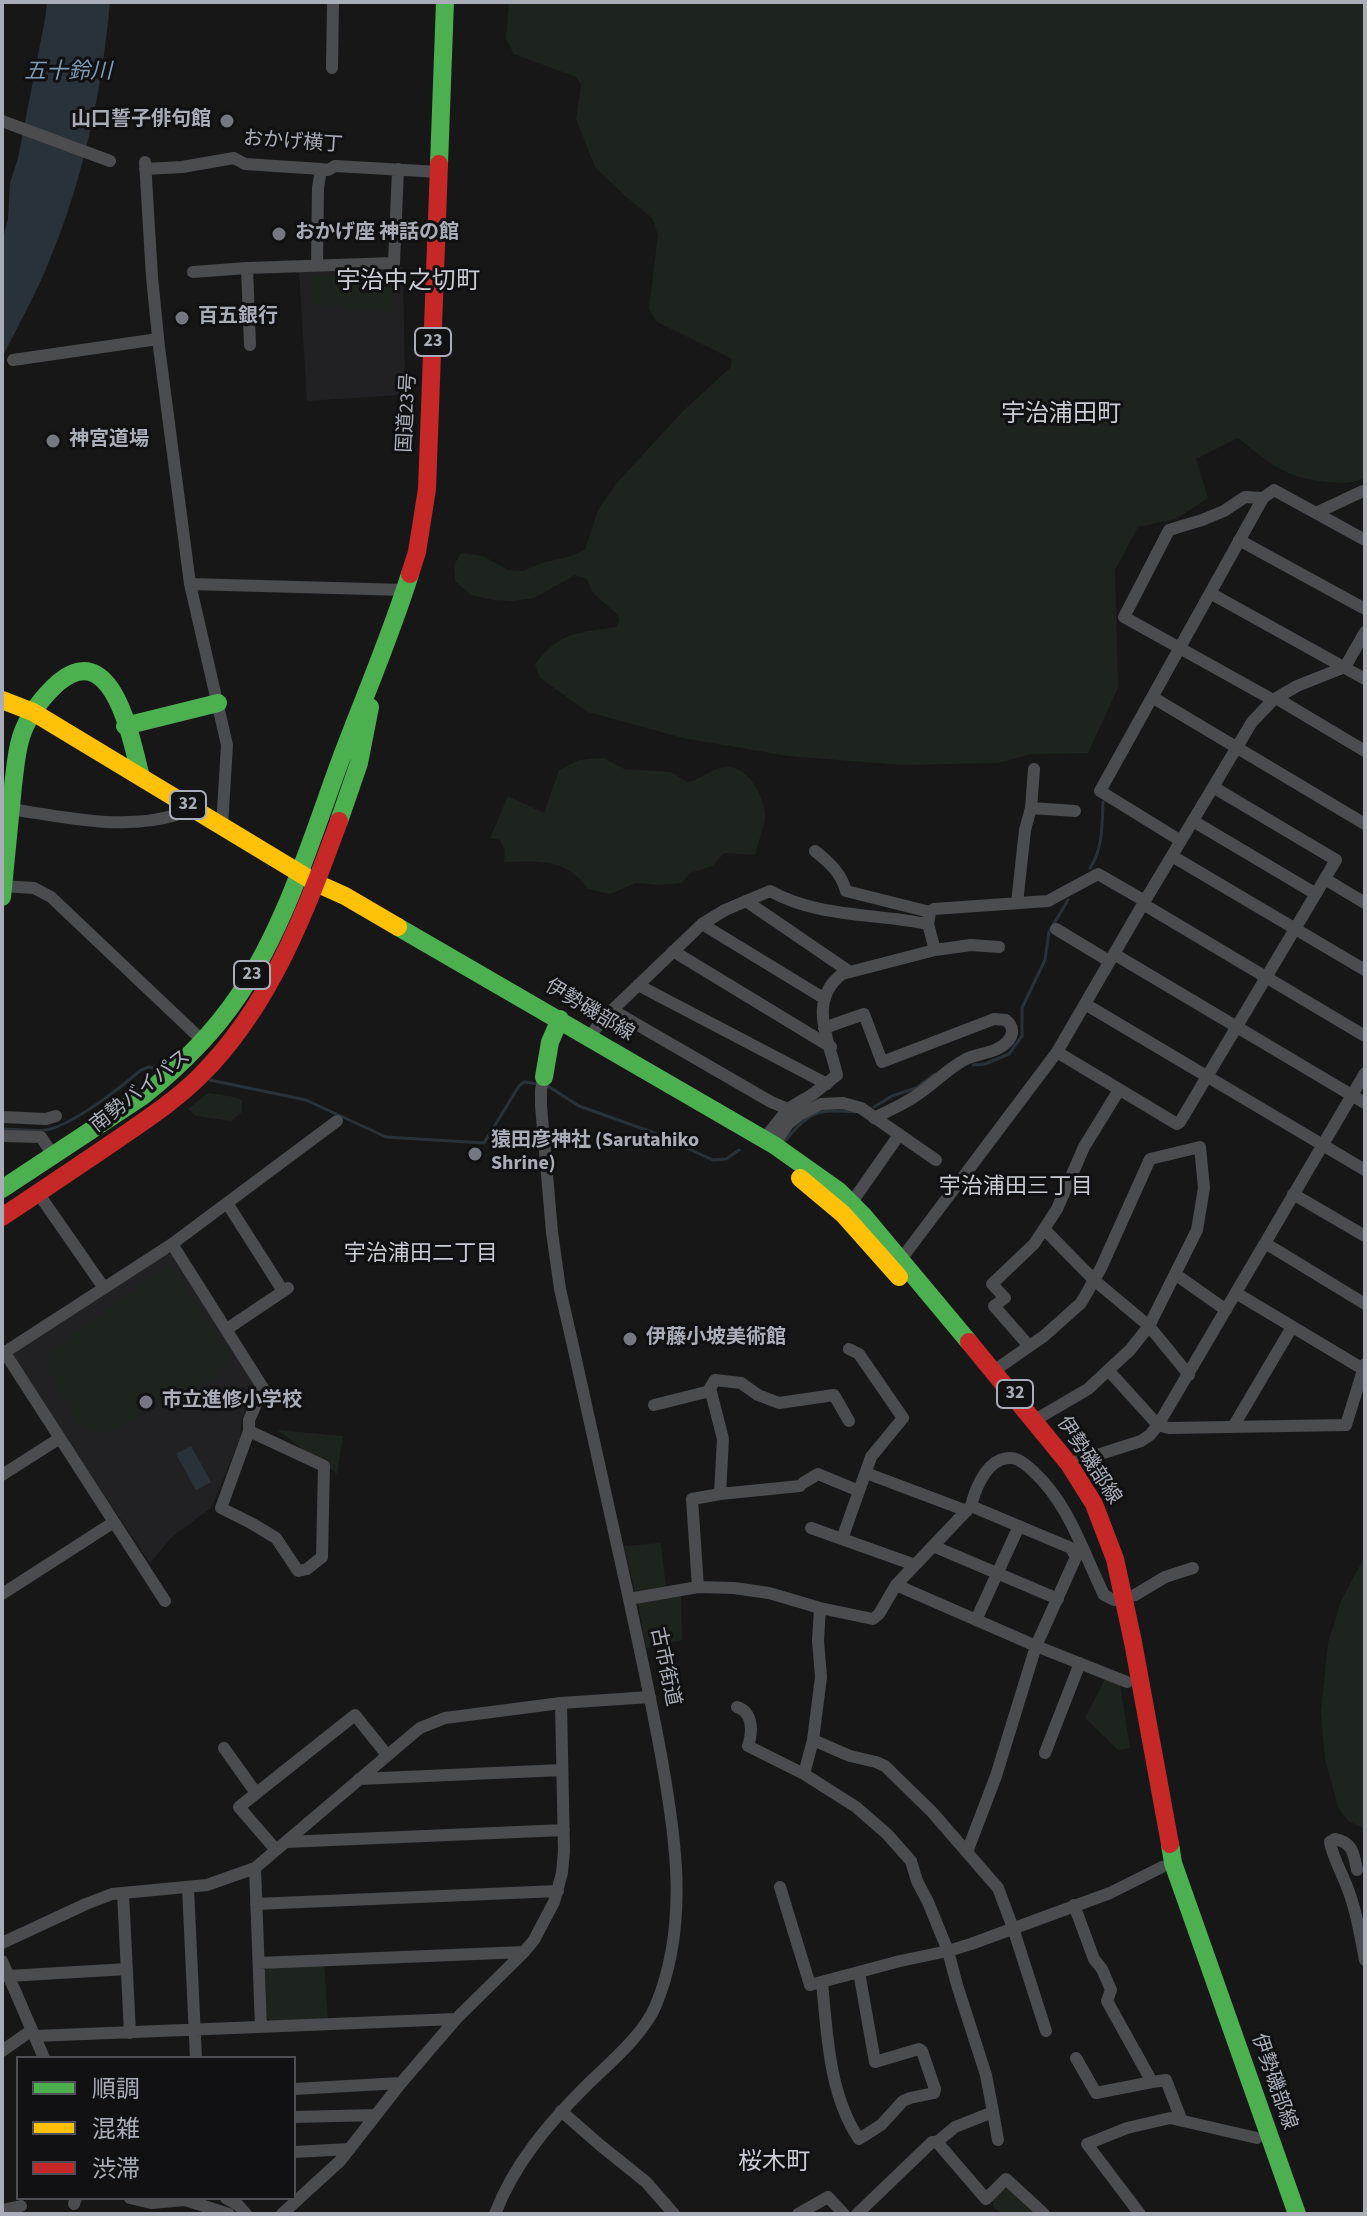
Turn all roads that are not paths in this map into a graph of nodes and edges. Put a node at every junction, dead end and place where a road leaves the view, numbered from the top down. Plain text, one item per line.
1 (333, 2) edge
2 (445, 2) edge
3 (332, 68) dead end
4 (3, 122) edge
5 (110, 161) dead end
6 (321, 169) junction
7 (398, 169) junction
8 (439, 172) junction
9 (317, 266) junction
10 (247, 268) junction
11 (193, 272) dead end
12 (158, 339) junction
13 (250, 345) dead end
14 (13, 360) dead end
15 (1365, 492) edge
16 (1263, 498) junction
17 (1316, 513) junction
18 (1239, 540) junction
19 (1365, 540) edge
20 (190, 584) junction
21 (405, 590) junction
22 (1210, 593) junction
23 (1365, 609) edge
24 (1365, 632) edge
25 (1180, 648) junction
26 (1345, 667) junction
27 (373, 674) junction
28 (1365, 679) edge
29 (2, 684) edge
30 (1152, 697) junction
31 (1274, 699) junction
32 (2, 700) edge
33 (218, 703) junction
34 (33, 712) junction
35 (125, 726) junction
36 (1237, 747) junction
37 (1365, 751) edge
38 (1034, 769) dead end
39 (141, 777) junction
40 (1213, 787) junction
41 (184, 803) junction
42 (1031, 808) junction
43 (10, 809) junction
44 (1075, 811) dead end
45 (1193, 821) junction
46 (1365, 824) edge
47 (222, 826) junction
48 (1181, 841) junction
49 (815, 851) dead end
50 (1172, 856) junction
51 (300, 873) junction
52 (1325, 879) junction
53 (316, 883) junction
54 (2, 889) edge
55 (1316, 894) junction
56 (746, 901) junction
57 (1017, 903) junction
58 (1144, 903) junction
59 (1365, 903) edge
60 (929, 918) junction
61 (702, 924) junction
62 (1295, 928) junction
63 (1056, 929) dead end
64 (999, 947) dead end
65 (935, 950) junction
66 (673, 951) junction
67 (1111, 958) junction
68 (1365, 970) edge
69 (850, 972) junction
70 (1266, 977) junction
71 (638, 985) junction
72 (825, 999) junction
73 (1085, 1004) junction
74 (612, 1010) junction
75 (557, 1025) junction
76 (1236, 1026) junction
77 (824, 1028) junction
78 (1365, 1036) edge
79 (589, 1037) junction
80 (202, 1041) junction
81 (831, 1047) junction
82 (1057, 1052) junction
83 (220, 1055) junction
84 (1365, 1073) edge
85 (1207, 1076) junction
86 (544, 1077) joint
87 (827, 1084) junction
88 (1119, 1090) junction
89 (1352, 1095) junction
90 (1365, 1103) edge
91 (788, 1109) junction
92 (56, 1116) dead end
93 (2, 1117) edge
94 (874, 1118) junction
95 (337, 1121) dead end
96 (899, 1135) junction
97 (2, 1136) edge
98 (769, 1142) junction
99 (1322, 1144) junction
100 (53, 1155) junction
101 (936, 1160) dead end
102 (1365, 1170) edge
103 (2, 1189) edge
104 (38, 1193) junction
105 (1293, 1194) junction
106 (852, 1202) junction
107 (227, 1203) junction
108 (2, 1217) edge
109 (1044, 1229) junction
110 (1365, 1236) edge
111 (1265, 1243) junction
112 (172, 1244) junction
113 (897, 1264) junction
114 (1175, 1274) junction
115 (1094, 1280) junction
116 (104, 1288) junction
117 (1236, 1293) junction
118 (1365, 1304) edge
119 (1226, 1310) junction
120 (1149, 1326) junction
121 (1292, 1327) junction
122 (227, 1329) junction
123 (1029, 1346) junction
124 (849, 1349) dead end
125 (3, 1354) edge
126 (1364, 1366) edge
127 (995, 1370) junction
128 (1108, 1370) junction
129 (1189, 1375) junction
130 (710, 1391) junction
131 (654, 1405) dead end
132 (1035, 1420) junction
133 (849, 1421) dead end
134 (1158, 1425) junction
135 (1233, 1427) junction
136 (249, 1431) junction
137 (60, 1438) junction
138 (1069, 1464) junction
139 (866, 1473) junction
140 (2, 1475) edge
141 (859, 1491) junction
142 (720, 1494) junction
143 (969, 1508) junction
144 (114, 1522) junction
145 (1019, 1526) junction
146 (811, 1528) dead end
147 (842, 1539) junction
148 (933, 1546) junction
149 (915, 1565) junction
150 (1193, 1568) dead end
151 (997, 1574) junction
152 (896, 1585) junction
153 (698, 1587) junction
154 (2, 1594) edge
155 (629, 1599) junction
156 (1058, 1599) junction
157 (1119, 1599) junction
158 (165, 1601) dead end
159 (820, 1608) junction
160 (976, 1620) junction
161 (1036, 1646) junction
162 (1080, 1663) junction
163 (1127, 1682) junction
164 (650, 1697) junction
165 (561, 1703) junction
166 (737, 1707) dead end
167 (813, 1740) junction
168 (224, 1748) dead end
169 (1045, 1753) dead end
170 (387, 1755) junction
171 (562, 1770) junction
172 (804, 1774) junction
173 (359, 1779) junction
174 (256, 1793) junction
175 (564, 1830) junction
176 (281, 1846) junction
177 (967, 1852) junction
178 (1162, 1867) junction
179 (255, 1868) junction
180 (1357, 1870) dead end
181 (780, 1887) dead end
182 (188, 1888) junction
183 (558, 1891) junction
184 (123, 1893) junction
185 (256, 1904) junction
186 (1074, 1905) junction
187 (1013, 1928) junction
188 (2, 1943) edge
189 (948, 1951) junction
190 (524, 1952) junction
191 (1365, 1960) edge
192 (2, 1961) edge
193 (259, 1963) junction
194 (127, 1969) junction
195 (859, 1972) junction
196 (9, 1976) junction
197 (822, 1982) junction
198 (456, 2019) junction
199 (261, 2027) junction
200 (194, 2030) junction
201 (1046, 2031) dead end
202 (33, 2033) junction
203 (130, 2033) junction
204 (2, 2051) edge
205 (43, 2056) edge
206 (196, 2056) edge
207 (1076, 2058) dead end
208 (1152, 2082) junction
209 (401, 2083) junction
210 (296, 2089) edge
211 (561, 2111) junction
212 (993, 2112) junction
213 (376, 2115) junction
214 (296, 2117) edge
215 (1181, 2119) junction
216 (1257, 2138) junction
217 (998, 2140) dead end
218 (937, 2142) junction
219 (350, 2149) junction
220 (296, 2152) edge
221 (138, 2200) edge
222 (185, 2200) edge
223 (185, 2200) edge
224 (229, 2200) edge
225 (21, 2206) dead end
226 (2, 2210) edge
227 (229, 2214) edge
228 (246, 2214) edge
229 (282, 2214) edge
230 (495, 2214) edge
231 (674, 2214) edge
232 (798, 2214) edge
233 (844, 2214) edge
234 (857, 2214) edge
235 (1044, 2214) edge
236 (1140, 2214) edge
237 (1284, 2214) edge
238 (1297, 2214) edge

1 - 3 street
2 - 8 main road, 国道23号 / 23
4 - 5 street
6 - 7 street, おかげ横丁
6 - 9 street
6 - 12 street, おかげ横丁
7 - 8 street, おかげ横丁
7 - 9 street
8 - 21 main road, 国道23号 / 23
9 - 10 street
10 - 11 street
10 - 13 street
12 - 14 street
12 - 20 street
15 - 17 street
16 - 17 street
16 - 18 street
16 - 25 street
17 - 19 street
18 - 22 street
18 - 23 street
20 - 21 street
20 - 33 street
21 - 27 main road, 国道23号 / 23
22 - 25 street
22 - 26 street
24 - 26 street
25 - 30 street
25 - 31 street
26 - 28 street
26 - 31 street
27 - 51 main road, 国道23号 / 23
27 - 53 main road, 国道23号 / 23
29 - 34 main road, 伊勢磯部線 / 32
30 - 36 street
30 - 48 street
31 - 36 street
31 - 37 street
32 - 34 main road, 伊勢磯部線 / 32
33 - 35 main road
33 - 47 street
34 - 35 main road
34 - 39 main road, 伊勢磯部線 / 32
34 - 43 main road
35 - 39 main road
36 - 40 street
36 - 46 street
38 - 42 street
39 - 41 main road, 伊勢磯部線 / 32
40 - 45 street
40 - 52 street
41 - 43 street
41 - 47 main road, 伊勢磯部線 / 32
42 - 44 street
42 - 57 street
43 - 54 main road
45 - 48 street
45 - 55 street
47 - 51 main road, 伊勢磯部線 / 32
48 - 50 street
49 - 60 street
50 - 58 street
50 - 62 street
51 - 53 main road, 伊勢磯部線 / 32
51 - 80 main road, 南勢バイパス / 23
52 - 55 street
52 - 59 street
53 - 75 main road, 伊勢磯部線 / 32
53 - 83 main road, 南勢バイパス / 23
54 - 80 street
55 - 62 street
56 - 60 street
56 - 61 street
56 - 69 street
57 - 58 street
57 - 60 street
58 - 67 street
58 - 70 street
60 - 65 street
61 - 66 street
61 - 72 street
62 - 68 street
62 - 70 street
63 - 67 street
64 - 65 street
65 - 69 street
66 - 71 street
66 - 81 street
67 - 73 street
67 - 76 street
69 - 72 street
70 - 76 street
70 - 78 street
71 - 74 street
71 - 87 street
72 - 77 street
73 - 82 street
73 - 85 street
74 - 79 street
74 - 91 street
75 - 79 main road, 伊勢磯部線 / 32
75 - 86 main road
75 - 113 main road, 伊勢磯部線 / 32
76 - 85 street
76 - 89 street
77 - 81 street
77 - 94 street
79 - 98 main road, 伊勢磯部線 / 32
80 - 83 street
80 - 100 main road, 南勢バイパス / 23
81 - 87 street
82 - 88 street
82 - 113 street
83 - 104 main road, 南勢バイパス / 23
84 - 89 street
85 - 88 street
85 - 99 street
86 - 155 street, 古市街道
87 - 91 street
88 - 109 street
89 - 90 street
89 - 99 street
91 - 98 street
92 - 93 street
94 - 96 street
94 - 98 street
95 - 107 street
96 - 101 street
96 - 106 street
97 - 100 street
98 - 106 main road, 伊勢磯部線 / 32
99 - 102 street
99 - 105 street
100 - 103 main road, 南勢バイパス / 23
104 - 108 main road, 南勢バイパス / 23
104 - 116 street
105 - 110 street
105 - 111 street
106 - 113 main road, 伊勢磯部線 / 32
107 - 112 street
107 - 122 street
109 - 115 street
109 - 123 street
111 - 117 street
111 - 118 street
112 - 116 street
112 - 122 street
113 - 127 main road, 伊勢磯部線 / 32
113 - 157 main road, 伊勢磯部線 / 32
114 - 115 street
114 - 119 street
114 - 120 street
115 - 120 street
115 - 123 street
116 - 125 street
117 - 119 street
117 - 121 street
119 - 129 street
120 - 128 street
120 - 129 street
121 - 126 street
121 - 135 street
122 - 136 street
123 - 127 street
124 - 139 street
125 - 137 street
126 - 135 street
127 - 132 main road, 伊勢磯部線 / 32
128 - 132 street
128 - 134 street
129 - 134 street
130 - 131 street
130 - 133 street
130 - 142 street
132 - 138 main road, 伊勢磯部線 / 32
134 - 135 street
134 - 138 street
136 - 136 street
137 - 140 street
137 - 144 street
138 - 157 main road, 伊勢磯部線 / 32
139 - 141 street
139 - 143 street
141 - 142 street
141 - 147 street
142 - 153 street
143 - 145 street
143 - 148 street
143 - 157 street
144 - 154 street
144 - 158 street
145 - 151 street
145 - 156 street
146 - 147 street
147 - 149 street
148 - 149 street
148 - 151 street
149 - 152 street
150 - 157 street
151 - 156 street
151 - 160 street
152 - 159 street
152 - 160 street
153 - 155 street
153 - 159 street
155 - 164 street, 古市街道
156 - 161 street
157 - 163 main road, 伊勢磯部線 / 32
157 - 238 main road, 伊勢磯部線 / 32
159 - 167 street
160 - 161 street
161 - 162 street
161 - 177 street
162 - 163 street
162 - 169 street
163 - 178 main road, 伊勢磯部線 / 32
164 - 165 street
164 - 211 street, 古市街道
165 - 170 street
165 - 171 street
166 - 172 street
167 - 172 street
167 - 177 street
168 - 174 street
170 - 173 street
170 - 174 street
171 - 173 street
171 - 175 street
172 - 189 street
173 - 176 street
174 - 176 street
175 - 176 street
175 - 183 street
176 - 179 street
177 - 187 street
178 - 186 street
178 - 216 main road, 伊勢磯部線 / 32
179 - 182 street
179 - 185 street
180 - 191 street
181 - 197 street
182 - 184 street
182 - 200 street
183 - 185 street
183 - 190 street
184 - 188 street
184 - 194 street
185 - 193 street
186 - 187 street
186 - 208 street
187 - 189 street
187 - 201 street
189 - 195 street
189 - 212 street
190 - 193 street
190 - 198 street
192 - 196 street
193 - 199 street
194 - 196 street
194 - 203 street
195 - 197 street
195 - 197 street
196 - 202 street
198 - 199 street
198 - 209 street
199 - 200 street
200 - 203 street
200 - 206 street
202 - 203 street
202 - 204 street
202 - 205 street
207 - 208 street
208 - 215 street
209 - 210 street
209 - 213 street
211 - 230 street, 古市街道
211 - 231 street
212 - 217 street
212 - 218 street
213 - 214 street
213 - 219 street
215 - 216 street
215 - 236 street
216 - 237 main road, 伊勢磯部線 / 32
218 - 234 street
218 - 235 street
219 - 220 street
219 - 229 street
221 - 223 street
222 - 227 street
224 - 228 street
225 - 226 street
232 - 233 street

